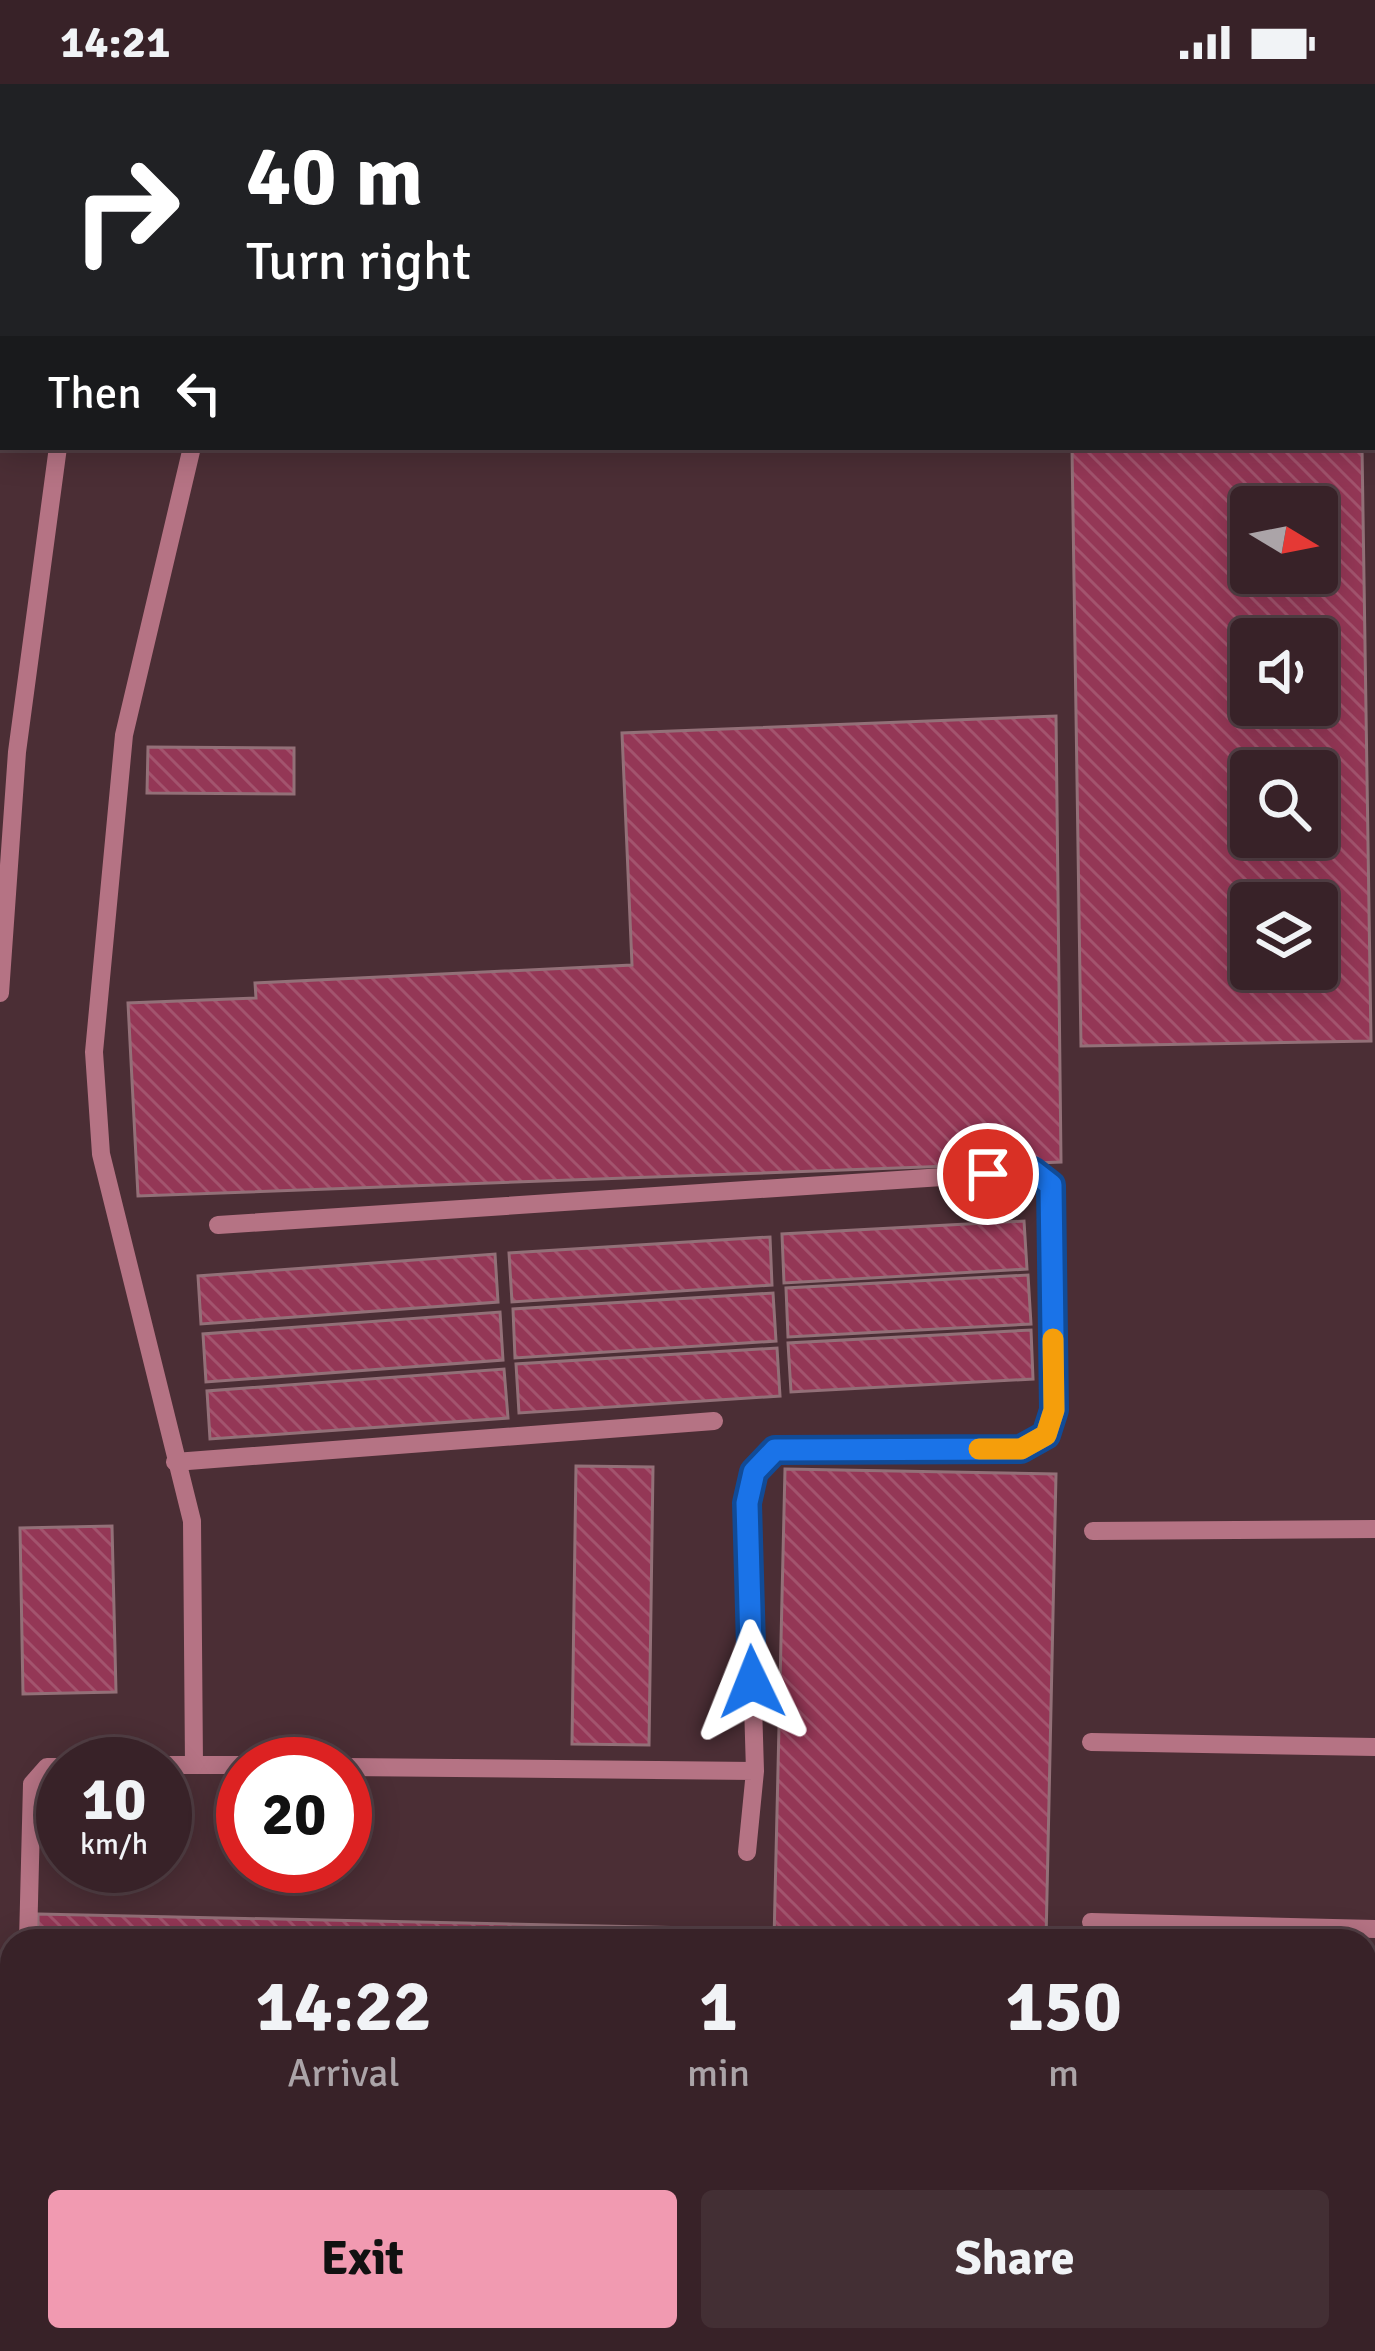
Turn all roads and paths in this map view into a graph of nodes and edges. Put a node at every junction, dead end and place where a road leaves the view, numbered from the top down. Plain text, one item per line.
1 (58, 450) edge
2 (191, 450) edge
3 (9, 753) edge
4 (1, 972) edge
5 (0, 993) edge
6 (218, 1226) dead end
7 (714, 1421) dead end
8 (175, 1462) junction
9 (1375, 1529) edge
10 (1093, 1531) dead end
11 (1090, 1742) dead end
12 (1375, 1748) edge
13 (194, 1765) joint
14 (216, 1765) edge
15 (372, 1767) edge
16 (755, 1771) junction
17 (36, 1779) edge
18 (746, 1852) dead end
19 (1091, 1922) dead end
20 (28, 1929) edge
21 (1375, 1929) edge

1 - 3 lane
2 - 8 lane
3 - 4 lane
4 - 5 lane
6 - 16 lane
7 - 8 lane
8 - 13 lane
9 - 10 lane
11 - 12 lane
13 - 14 lane
15 - 16 lane
16 - 18 lane
17 - 20 lane
19 - 21 lane

